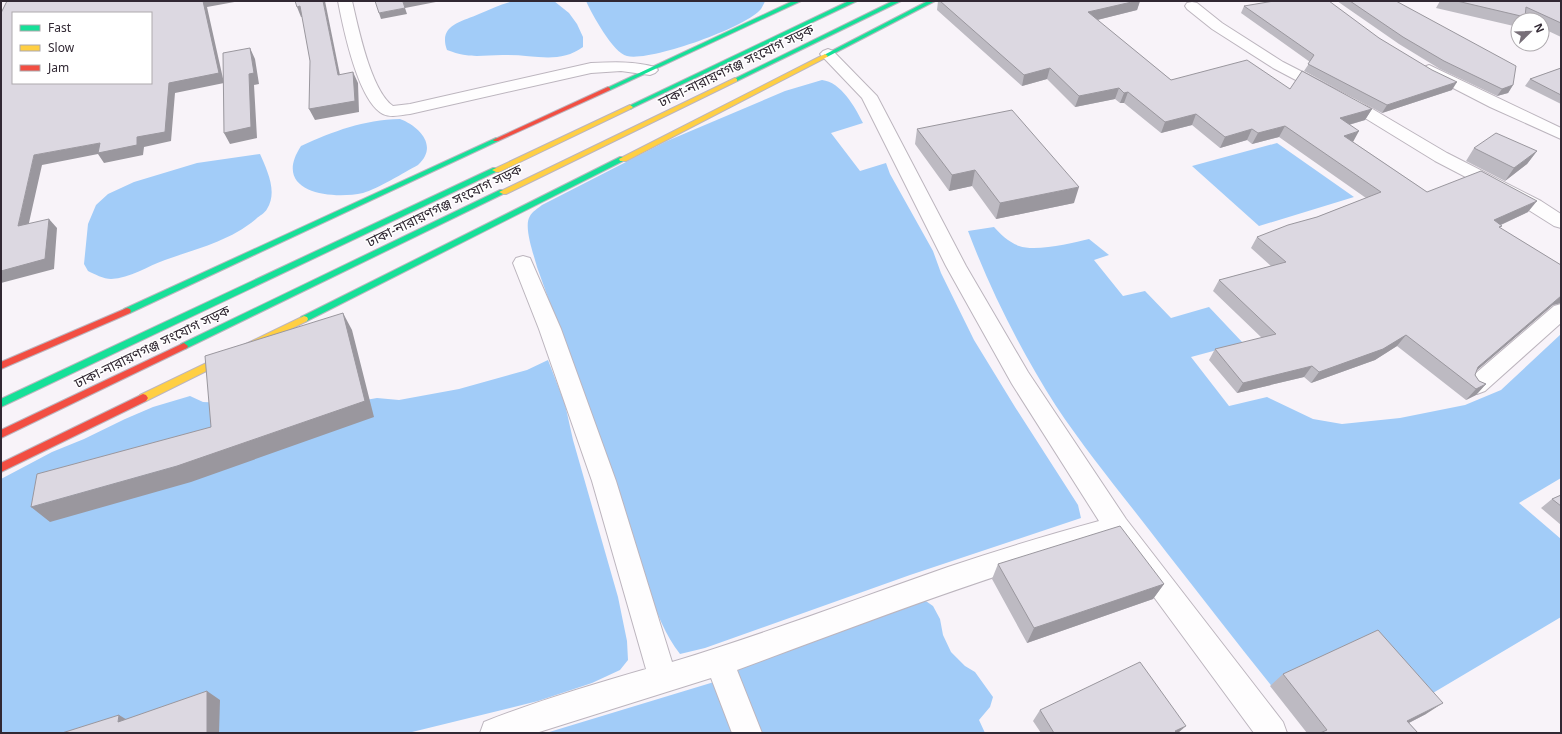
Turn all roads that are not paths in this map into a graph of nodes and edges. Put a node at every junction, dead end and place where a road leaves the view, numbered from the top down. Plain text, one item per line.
1 (345, 1) edge
2 (798, 1) edge
3 (854, 1) edge
4 (898, 1) edge
5 (932, 1) edge
6 (1192, 6) dead end
7 (828, 54) junction
8 (1417, 63) edge
9 (650, 70) junction
10 (1561, 134) edge
11 (1561, 222) edge
12 (523, 263) dead end
13 (1561, 311) edge
14 (1, 366) edge
15 (1477, 385) edge
16 (1, 403) edge
17 (1, 434) edge
18 (1, 468) edge
19 (1117, 527) junction
20 (720, 661) junction
21 (663, 679) junction
22 (494, 733) edge
23 (747, 733) edge
24 (1272, 733) edge

1 - 9 street
2 - 9 main road
3 - 16 main road, ঢাকা-নারায়ণগঞ্জ সংযোগ সড়ক
4 - 17 main road, ঢাকা-নারায়ণগঞ্জ সংযোগ সড়ক
5 - 7 main road
6 - 11 street
7 - 18 main road
7 - 19 street
8 - 10 street
9 - 14 main road
12 - 21 street
13 - 15 street
19 - 20 street
19 - 24 street
20 - 21 street
20 - 23 street
21 - 22 street

